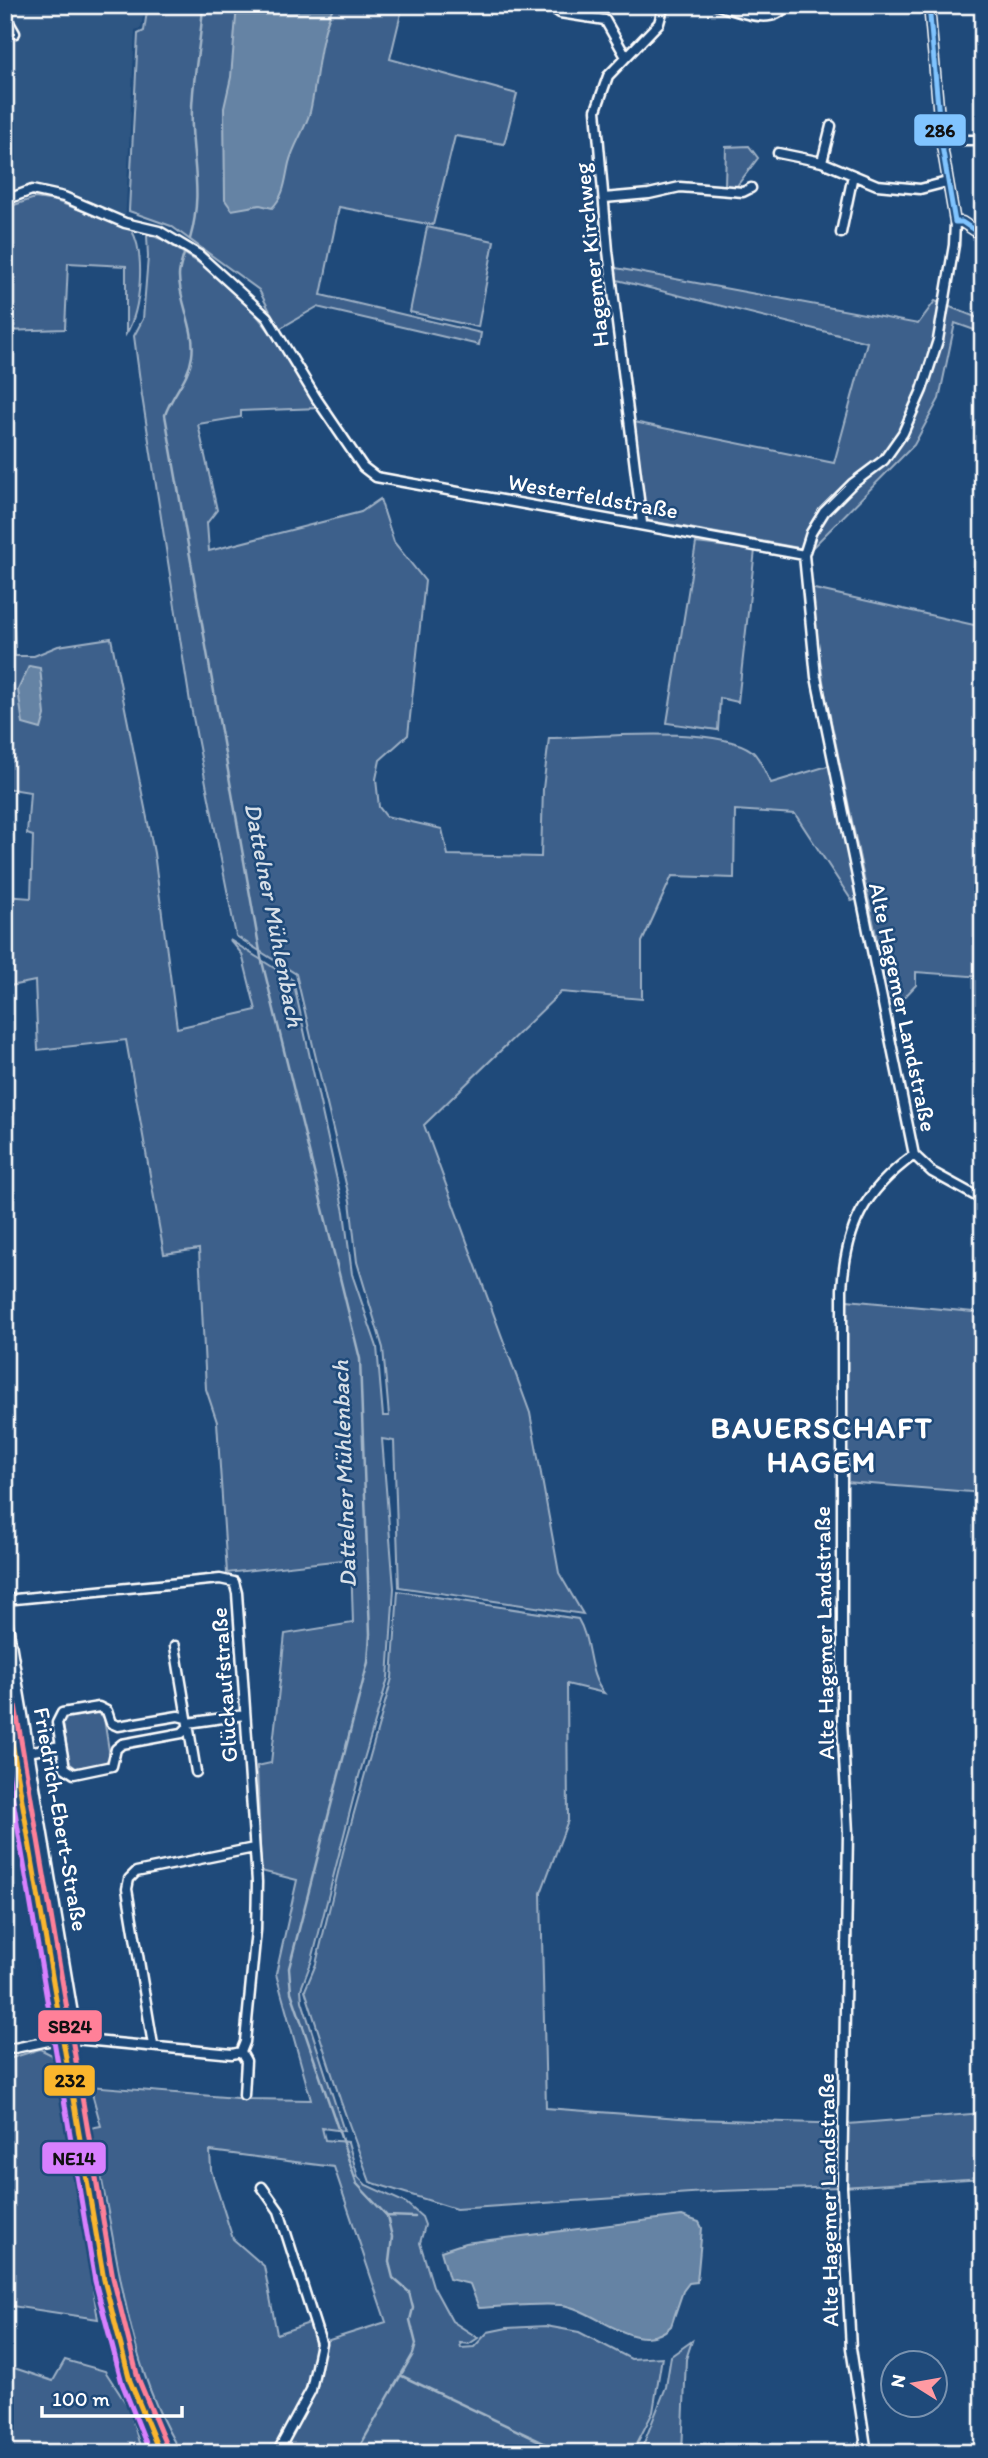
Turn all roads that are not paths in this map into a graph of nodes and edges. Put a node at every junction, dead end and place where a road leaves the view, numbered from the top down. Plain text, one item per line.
1 (7, 5) edge
2 (549, 5) edge
3 (664, 5) edge
4 (716, 5) edge
5 (786, 5) edge
6 (929, 5) edge
7 (15, 33) dead end
8 (626, 57) junction
9 (831, 126) dead end
10 (983, 139) edge
11 (941, 140) junction
12 (778, 153) dead end
13 (822, 162) junction
14 (853, 175) junction
15 (947, 182) junction
16 (751, 188) dead end
17 (604, 198) junction
18 (5, 200) edge
19 (955, 222) junction
20 (841, 233) dead end
21 (983, 236) edge
22 (642, 523) junction
23 (804, 555) junction
24 (915, 1155) junction
25 (983, 1199) edge
26 (5, 1600) edge
27 (5, 1606) edge
28 (175, 1646) dead end
29 (5, 1700) edge
30 (244, 1715) junction
31 (187, 1723) junction
32 (60, 1746) junction
33 (28, 1752) junction
34 (196, 1772) dead end
35 (254, 1848) junction
36 (63, 2038) junction
37 (77, 2038) junction
38 (153, 2045) junction
39 (5, 2050) edge
40 (241, 2052) junction
41 (244, 2095) dead end
42 (262, 2187) dead end
43 (282, 2451) edge
44 (160, 2453) edge
45 (867, 2453) edge

1 - 7 street
2 - 8 street
3 - 8 street, Hagemer Kirchweg
4 - 5 street
6 - 11 street
8 - 17 street, Hagemer Kirchweg
9 - 13 street
10 - 11 street
11 - 15 street
12 - 13 street
13 - 14 street
14 - 15 street
14 - 20 street
15 - 19 street
16 - 17 street
17 - 22 street, Hagemer Kirchweg
18 - 22 street, Westerfeldstraße
19 - 21 street
19 - 23 street
22 - 23 street, Westerfeldstraße
23 - 24 street, Alte Hagemer Landstraße
24 - 25 street
24 - 45 street, Alte Hagemer Landstraße
26 - 30 street, Glückaufstraße
27 - 33 street, Friedrich-Ebert-Straße
28 - 31 street
29 - 36 main road, Friedrich-Ebert-Straße
30 - 31 street
30 - 35 street, Glückaufstraße
31 - 32 street
31 - 32 street
31 - 34 street
32 - 33 street
33 - 37 street, Friedrich-Ebert-Straße
35 - 38 street
35 - 40 street, Glückaufstraße
36 - 37 street
36 - 39 street
36 - 44 main road, Friedrich-Ebert-Straße
37 - 38 street
38 - 40 street
40 - 41 street, Glückaufstraße
42 - 43 street

